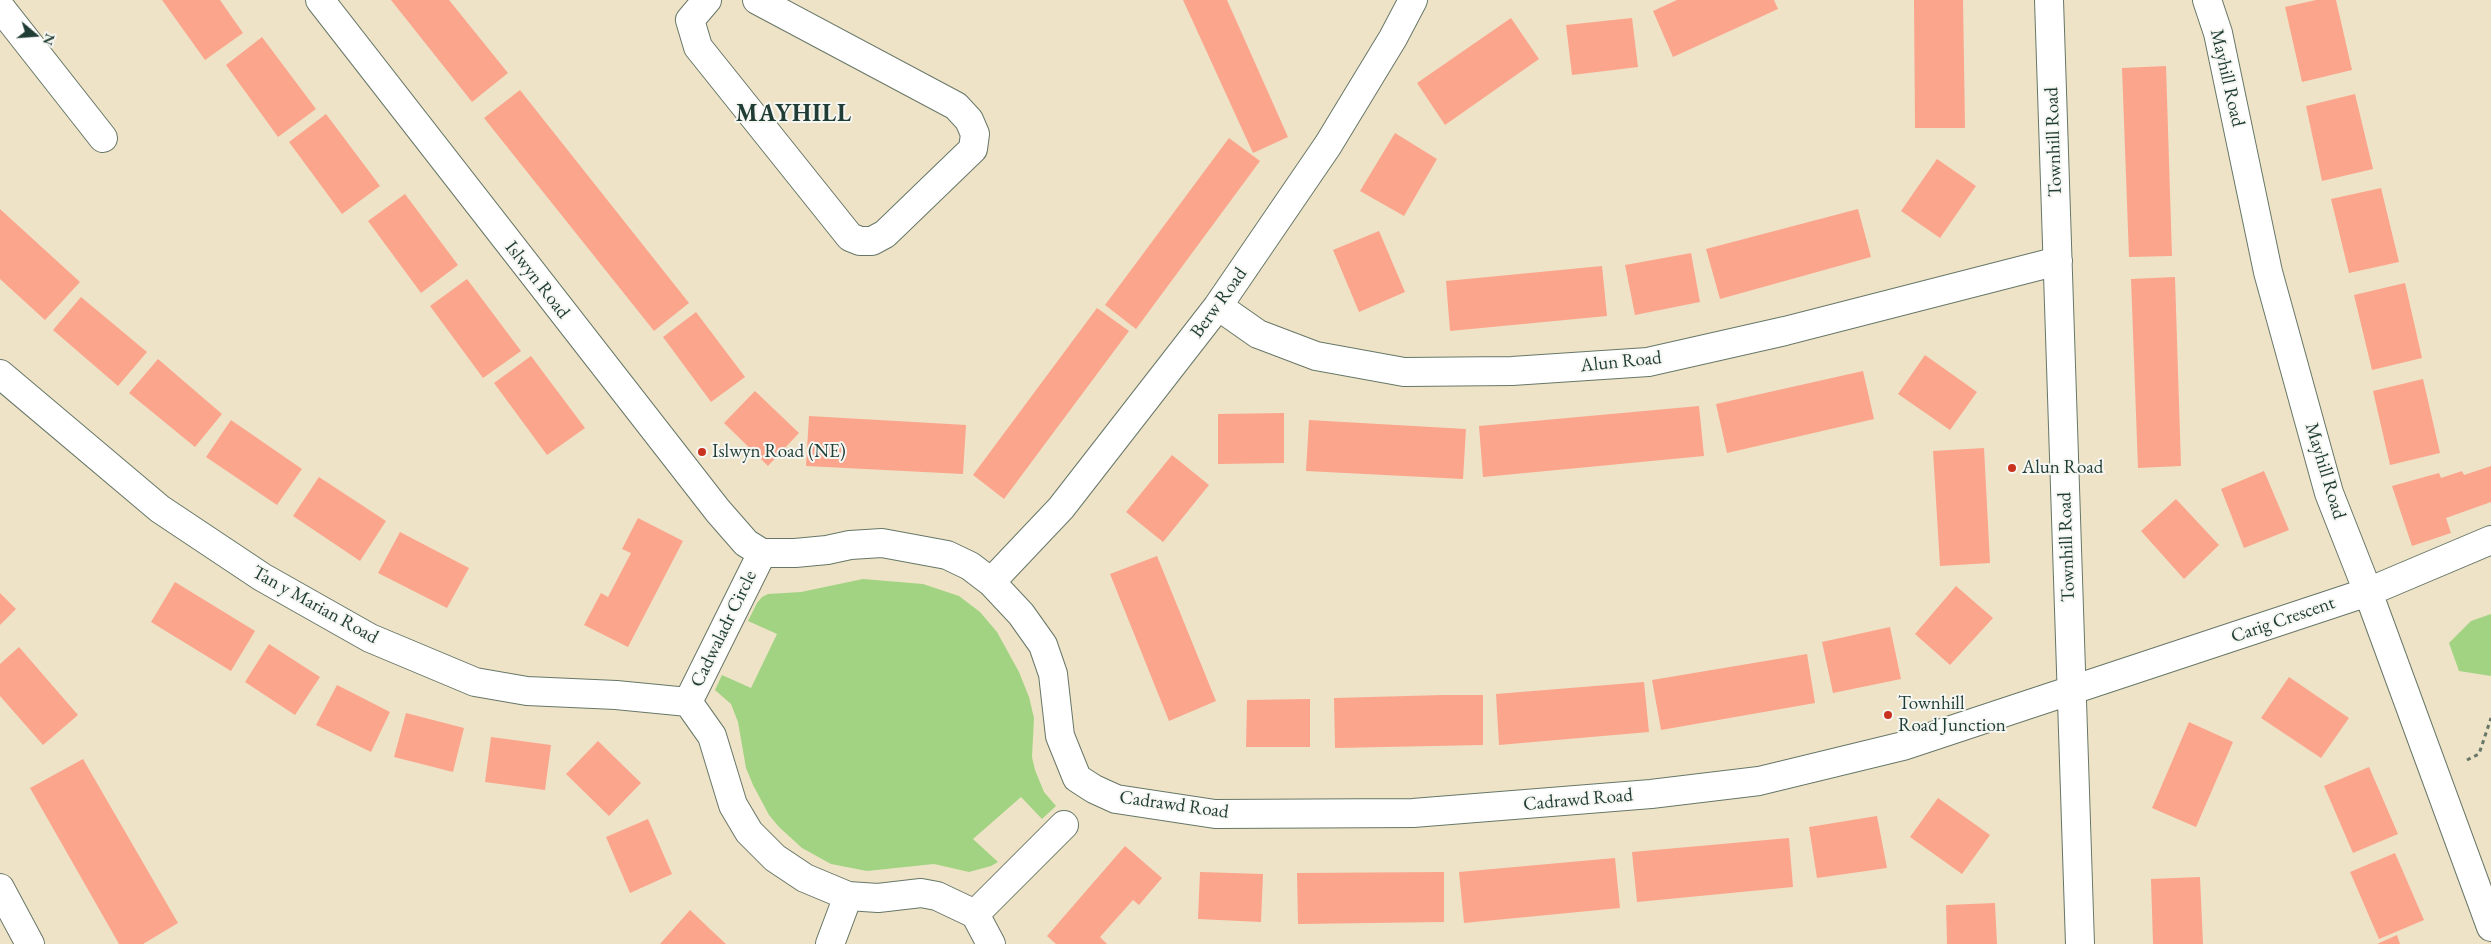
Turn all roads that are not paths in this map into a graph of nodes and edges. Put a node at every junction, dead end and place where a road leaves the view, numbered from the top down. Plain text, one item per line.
1 (320, 0) edge
2 (757, 0) edge
3 (1413, 0) edge
4 (2049, 0) edge
5 (2207, 0) edge
6 (703, 1) edge
7 (0, 7) edge
8 (103, 138) dead end
9 (2058, 261) junction
10 (1218, 306) junction
11 (0, 374) edge
12 (2491, 540) edge
13 (762, 553) junction
14 (991, 582) junction
15 (2368, 592) junction
16 (2071, 689) junction
17 (688, 702) junction
18 (1077, 778) joint
19 (1064, 825) dead end
20 (0, 888) edge
21 (848, 896) junction
22 (974, 914) junction
23 (2491, 927) edge
24 (30, 944) edge
25 (830, 944) edge
26 (991, 944) edge
27 (2080, 944) edge

1 - 13 street, Islwyn Road
2 - 6 street
3 - 10 street, Berw Road
4 - 9 street, Townhill Road
5 - 15 street, Mayhill Road
7 - 8 street
9 - 10 street, Alun Road
9 - 16 street, Townhill Road
10 - 14 street, Berw Road
11 - 17 street, Tan y Marian Road
12 - 15 street, Carig Crescent
13 - 14 street, Cadwaladr Circle
13 - 17 street, Cadwaladr Circle
14 - 18 street, Cadwaladr Circle
15 - 16 street, Carig Crescent
15 - 23 street, Mayhill Road
16 - 18 street, Cadrawd Road
16 - 27 street, Townhill Road
17 - 21 street, Cadwaladr Circle
19 - 22 street
20 - 24 street
21 - 22 street, Cadwaladr Circle
21 - 25 street
22 - 26 street

